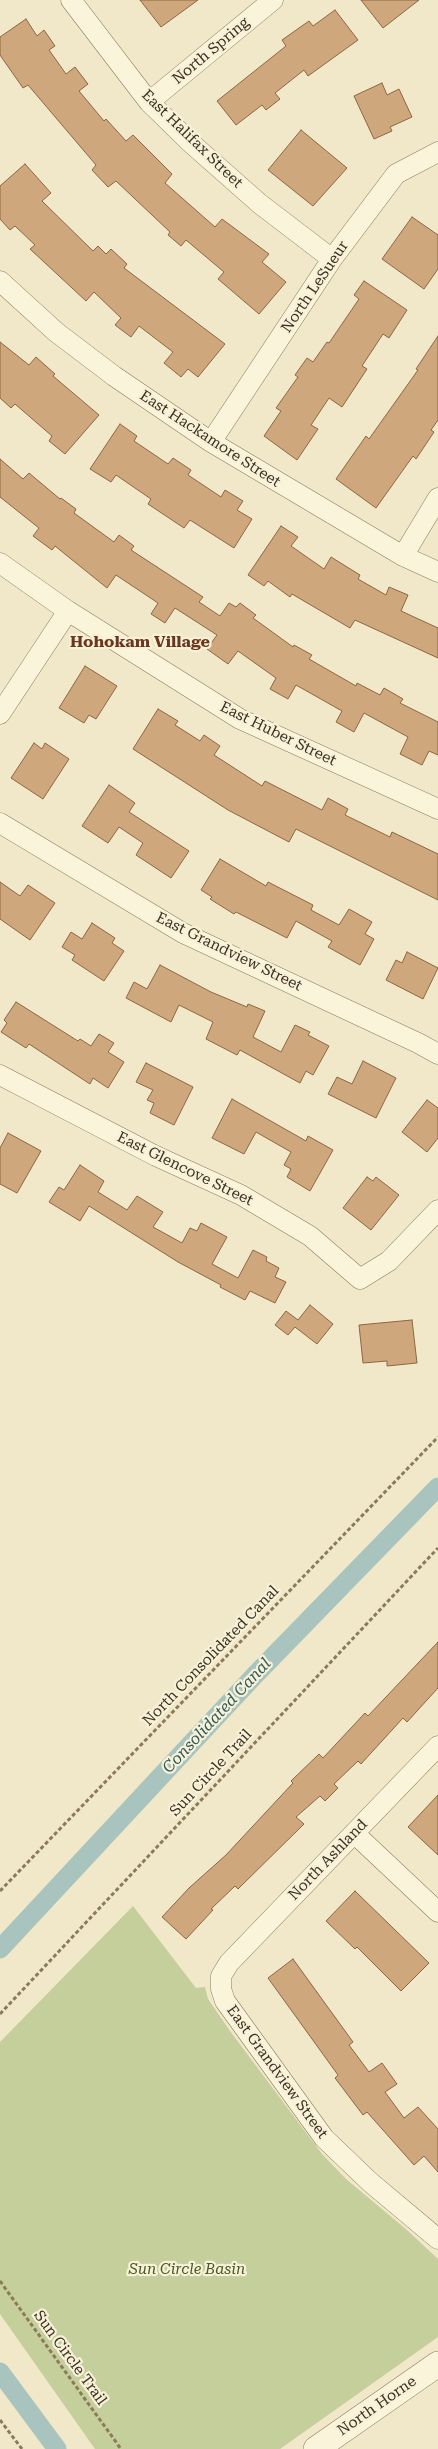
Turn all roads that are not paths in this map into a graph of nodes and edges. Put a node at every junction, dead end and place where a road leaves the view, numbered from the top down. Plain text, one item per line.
1 (71, 0) edge
2 (273, 0) edge
3 (149, 102) junction
4 (438, 152) edge
5 (332, 259) junction
6 (0, 281) edge
7 (211, 442) junction
8 (438, 498) edge
9 (403, 556) junction
10 (0, 563) edge
11 (438, 572) edge
12 (68, 611) junction
13 (0, 714) edge
14 (438, 809) edge
15 (0, 823) edge
16 (438, 1054) edge
17 (0, 1075) edge
18 (438, 1210) edge
19 (438, 1746) edge
20 (354, 1833) junction
21 (438, 1912) edge
22 (221, 1976) joint
23 (438, 2239) edge
24 (438, 2364) edge
25 (316, 2449) edge

1 - 3 street, East Halifax Street
2 - 3 street, North Spring
3 - 5 street, East Halifax Street
4 - 5 street, North LeSueur
5 - 7 street, North LeSueur
6 - 7 street, East Hackamore Street
7 - 9 street, East Hackamore Street
8 - 9 street
9 - 11 street, East Hackamore Street
10 - 12 street, East Huber Street
12 - 13 street
12 - 14 street, East Huber Street
15 - 16 street, East Grandview Street
17 - 18 street, East Glencove Street
19 - 20 street, North Ashland
20 - 21 street
20 - 22 street, North Ashland
22 - 23 street, East Grandview Street
24 - 25 street, North Horne

